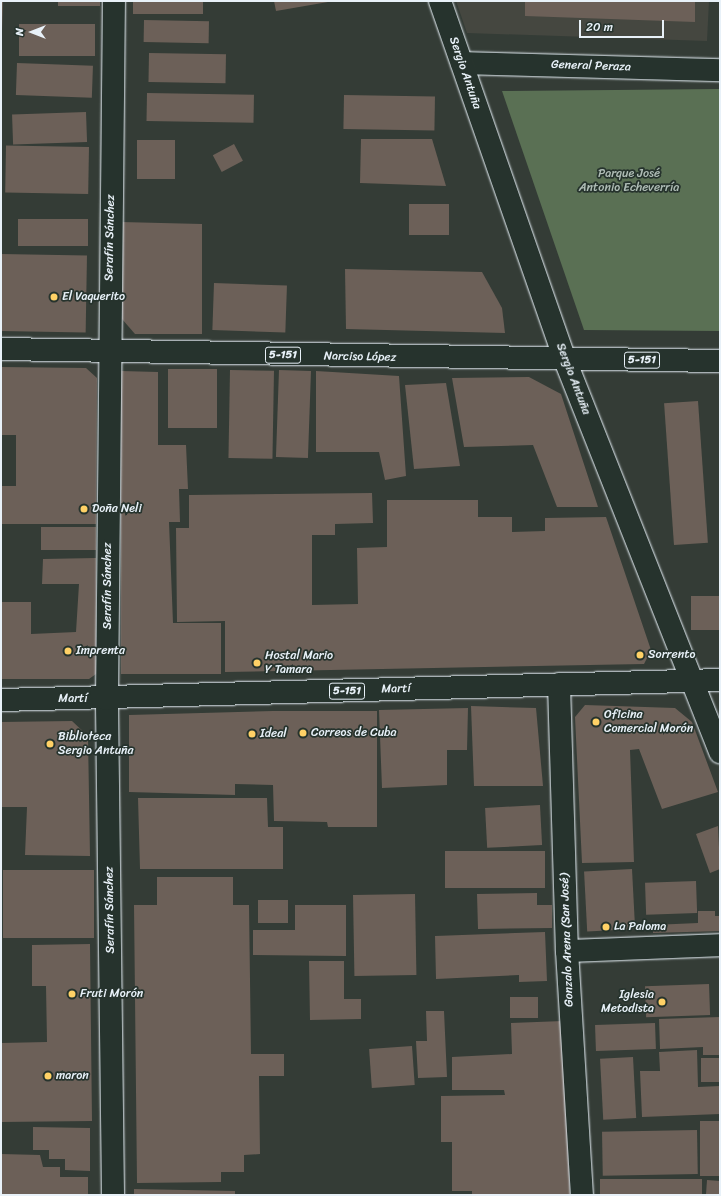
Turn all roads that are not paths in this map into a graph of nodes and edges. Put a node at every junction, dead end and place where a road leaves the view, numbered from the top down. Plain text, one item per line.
1 (114, 1) edge
2 (440, 1) edge
3 (462, 63) junction
4 (720, 70) edge
5 (1, 349) edge
6 (108, 352) junction
7 (565, 360) junction
8 (720, 361) edge
9 (720, 680) edge
10 (693, 681) junction
11 (559, 684) junction
12 (107, 699) junction
13 (1, 700) edge
14 (720, 752) edge
15 (720, 945) edge
16 (567, 951) junction
17 (113, 1195) edge
18 (582, 1195) edge

1 - 6 street, Serafín Sánchez
2 - 3 street, Sergio Antuña
3 - 4 street, General Peraza
3 - 7 street, Sergio Antuña
5 - 6 street, Narciso López / 5-151
6 - 7 street, Narciso López / 5-151
6 - 12 street, Serafín Sánchez
7 - 8 street, Narciso López / 5-151
7 - 10 street, Sergio Antuña
9 - 10 street, Martí / 5-151
10 - 11 street, Martí / 5-151
10 - 14 street, Sergio Antuña
11 - 12 street, Martí / 5-151
11 - 16 street, Gonzalo Arena (San José)
12 - 13 street, Martí / 5-151
12 - 17 street, Serafín Sánchez
15 - 16 street
16 - 18 street, Gonzalo Arena (San José)

